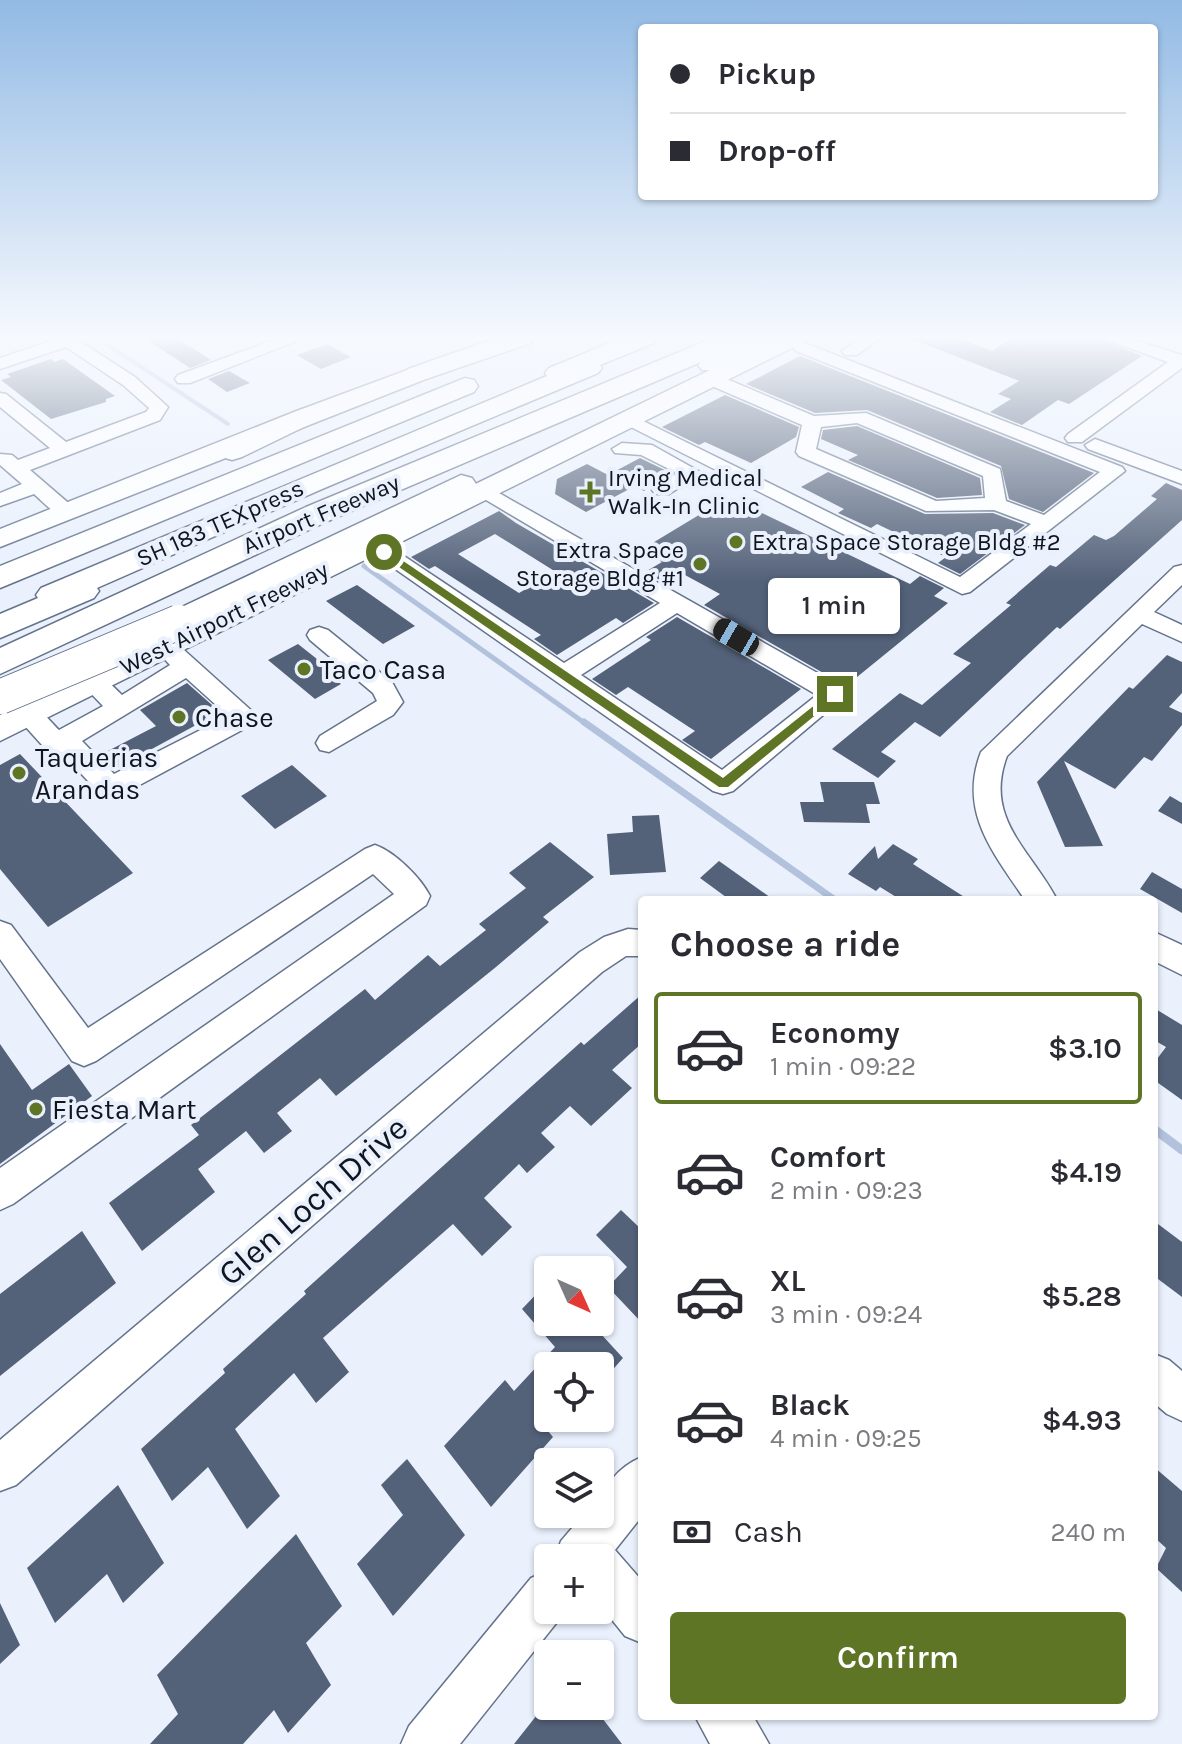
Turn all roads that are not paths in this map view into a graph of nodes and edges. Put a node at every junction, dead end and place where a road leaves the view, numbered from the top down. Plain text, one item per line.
1 (26, 419) edge
2 (144, 419) edge
3 (296, 419) edge
4 (297, 419) edge
5 (381, 419) edge
6 (414, 419) edge
7 (445, 419) edge
8 (466, 419) edge
9 (487, 419) edge
10 (543, 419) edge
11 (563, 419) edge
12 (595, 419) edge
13 (806, 419) edge
14 (837, 419) edge
15 (865, 419) edge
16 (986, 419) edge
17 (1027, 419) edge
18 (1100, 419) edge
19 (626, 420) joint
20 (812, 422) junction
21 (1075, 438) junction
22 (598, 448) junction
23 (64, 450) junction
24 (8, 462) edge
25 (1182, 478) edge
26 (499, 484) junction
27 (36, 486) junction
28 (662, 490) dead end
29 (0, 500) edge
30 (996, 504) junction
31 (66, 511) junction
32 (1047, 523) junction
33 (0, 539) edge
34 (372, 545) junction
35 (0, 552) edge
36 (1182, 572) edge
37 (0, 578) edge
38 (0, 602) edge
39 (676, 603) junction
40 (0, 611) edge
41 (1138, 613) junction
42 (0, 621) edge
43 (0, 627) edge
44 (323, 629) dead end
45 (172, 634) junction
46 (1182, 634) edge
47 (0, 662) edge
48 (187, 666) junction
49 (565, 674) junction
50 (93, 682) junction
51 (9, 703) edge
52 (120, 708) junction
53 (0, 729) edge
54 (325, 739) dead end
55 (62, 741) junction
56 (1039, 896) edge
57 (0, 934) edge
58 (636, 942) edge
59 (1158, 947) edge
60 (1182, 961) edge
61 (0, 1191) edge
62 (1158, 1378) edge
63 (1182, 1399) edge
64 (0, 1469) edge
65 (638, 1486) edge
66 (599, 1544) edge
67 (614, 1587) edge
68 (534, 1612) edge
69 (638, 1614) edge
70 (723, 1720) edge
71 (427, 1744) edge
72 (743, 1744) edge

1 - 23 street
2 - 23 street
3 - 31 main road
4 - 35 highway
5 - 37 highway
6 - 38 highway
7 - 40 highway, SH 183 TEXpress
8 - 42 highway, SH 183 TEXpress
9 - 43 highway
10 - 47 highway, Airport Freeway
11 - 51 highway
12 - 45 highway
13 - 20 street
14 - 20 street
15 - 30 street
16 - 32 street
17 - 21 street
18 - 21 street
19 - 22 main road, West Airport Freeway
19 - 32 street
20 - 30 street
21 - 25 street
22 - 26 main road, West Airport Freeway
22 - 28 street
23 - 24 street
24 - 27 street
26 - 34 main road, West Airport Freeway
26 - 39 street
27 - 29 street
27 - 31 street
30 - 32 street
31 - 33 main road
34 - 45 main road, West Airport Freeway
34 - 49 street
36 - 41 street
39 - 49 street
39 - 49 street
41 - 46 street
41 - 56 street
44 - 54 street
45 - 48 street
45 - 50 main road, West Airport Freeway
45 - 51 highway, bridge
48 - 52 street
48 - 55 street
50 - 51 main road, West Airport Freeway
50 - 52 street
51 - 53 main road, West Airport Freeway
51 - 55 street
52 - 55 street
57 - 61 street
58 - 64 street, Glen Loch Drive
59 - 60 street
62 - 63 street
65 - 66 street
67 - 69 street
68 - 71 street
70 - 72 street

